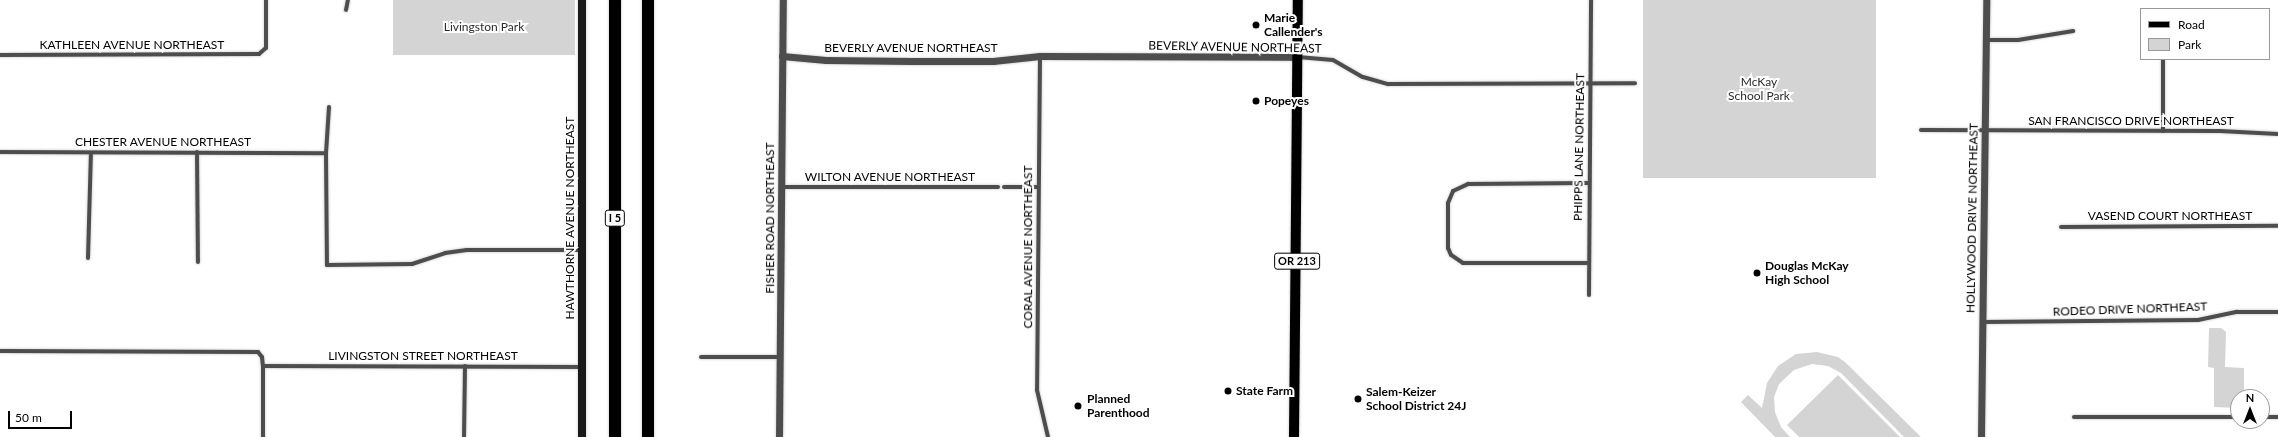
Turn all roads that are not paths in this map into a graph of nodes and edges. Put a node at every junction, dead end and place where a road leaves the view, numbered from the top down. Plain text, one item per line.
1 (266, 0) edge
2 (348, 0) edge
3 (582, 0) edge
4 (615, 0) edge
5 (648, 0) edge
6 (783, 0) edge
7 (1298, 0) edge
8 (1591, 0) edge
9 (1986, 0) edge
10 (346, 10) dead end
11 (2073, 31) dead end
12 (1985, 40) junction
13 (0, 55) edge
14 (782, 56) junction
15 (1040, 56) junction
16 (1298, 57) junction
17 (2164, 60) edge
18 (1591, 83) junction
19 (1635, 83) dead end
20 (329, 107) dead end
21 (1921, 130) dead end
22 (1984, 131) junction
23 (2163, 131) junction
24 (2278, 134) edge
25 (0, 152) edge
26 (197, 152) junction
27 (91, 153) junction
28 (326, 153) junction
29 (1588, 183) junction
30 (782, 187) junction
31 (998, 187) dead end
32 (1004, 187) dead end
33 (1038, 187) junction
34 (2278, 226) edge
35 (2061, 227) dead end
36 (582, 250) junction
37 (88, 258) dead end
38 (198, 262) dead end
39 (1587, 263) junction
40 (1588, 295) dead end
41 (2278, 312) edge
42 (1982, 322) junction
43 (0, 351) edge
44 (701, 357) dead end
45 (780, 357) junction
46 (263, 366) junction
47 (464, 366) junction
48 (582, 366) junction
49 (2074, 417) dead end
50 (2230, 417) edge
51 (263, 437) edge
52 (464, 437) edge
53 (582, 437) edge
54 (615, 437) edge
55 (648, 437) edge
56 (779, 437) edge
57 (1048, 437) edge
58 (1294, 437) edge
59 (1981, 437) edge

1 - 13 street, KATHLEEN AVENUE NORTHEAST
2 - 10 street
3 - 36 main road, HAWTHORNE AVENUE NORTHEAST
4 - 54 highway, I 5
5 - 55 highway
6 - 14 street, FISHER ROAD NORTHEAST
7 - 16 main road, OR 213
8 - 18 street, PHIPPS LANE NORTHEAST
9 - 12 street, HOLLYWOOD DRIVE NORTHEAST
11 - 12 street
12 - 22 street, HOLLYWOOD DRIVE NORTHEAST
14 - 15 street, BEVERLY AVENUE NORTHEAST
14 - 30 street, FISHER ROAD NORTHEAST
15 - 16 street, BEVERLY AVENUE NORTHEAST
15 - 33 street, CORAL AVENUE NORTHEAST
16 - 18 street, BEVERLY AVENUE NORTHEAST
16 - 58 main road, OR 213
17 - 23 street
18 - 19 street, BEVERLY AVENUE NORTHEAST
18 - 29 street, PHIPPS LANE NORTHEAST
20 - 28 street
21 - 22 street, SAN FRANCISCO DRIVE NORTHEAST
22 - 23 street, SAN FRANCISCO DRIVE NORTHEAST
22 - 42 street, HOLLYWOOD DRIVE NORTHEAST
23 - 24 street, SAN FRANCISCO DRIVE NORTHEAST
25 - 27 street, CHESTER AVENUE NORTHEAST
26 - 27 street, CHESTER AVENUE NORTHEAST
26 - 28 street, CHESTER AVENUE NORTHEAST
26 - 38 street
27 - 37 street
28 - 36 street
29 - 39 street, PHIPPS LANE NORTHEAST
29 - 39 street
30 - 31 street, WILTON AVENUE NORTHEAST
30 - 45 street, FISHER ROAD NORTHEAST
32 - 33 street
33 - 57 street, CORAL AVENUE NORTHEAST
34 - 35 street, VASEND COURT NORTHEAST
36 - 48 main road, HAWTHORNE AVENUE NORTHEAST
39 - 40 street, PHIPPS LANE NORTHEAST
41 - 42 street, RODEO DRIVE NORTHEAST
42 - 59 street, HOLLYWOOD DRIVE NORTHEAST
43 - 46 street
44 - 45 street
45 - 56 street, FISHER ROAD NORTHEAST
46 - 47 street, LIVINGSTON STREET NORTHEAST
46 - 51 street
47 - 48 street, LIVINGSTON STREET NORTHEAST
47 - 52 street
48 - 53 main road, HAWTHORNE AVENUE NORTHEAST
49 - 50 street

